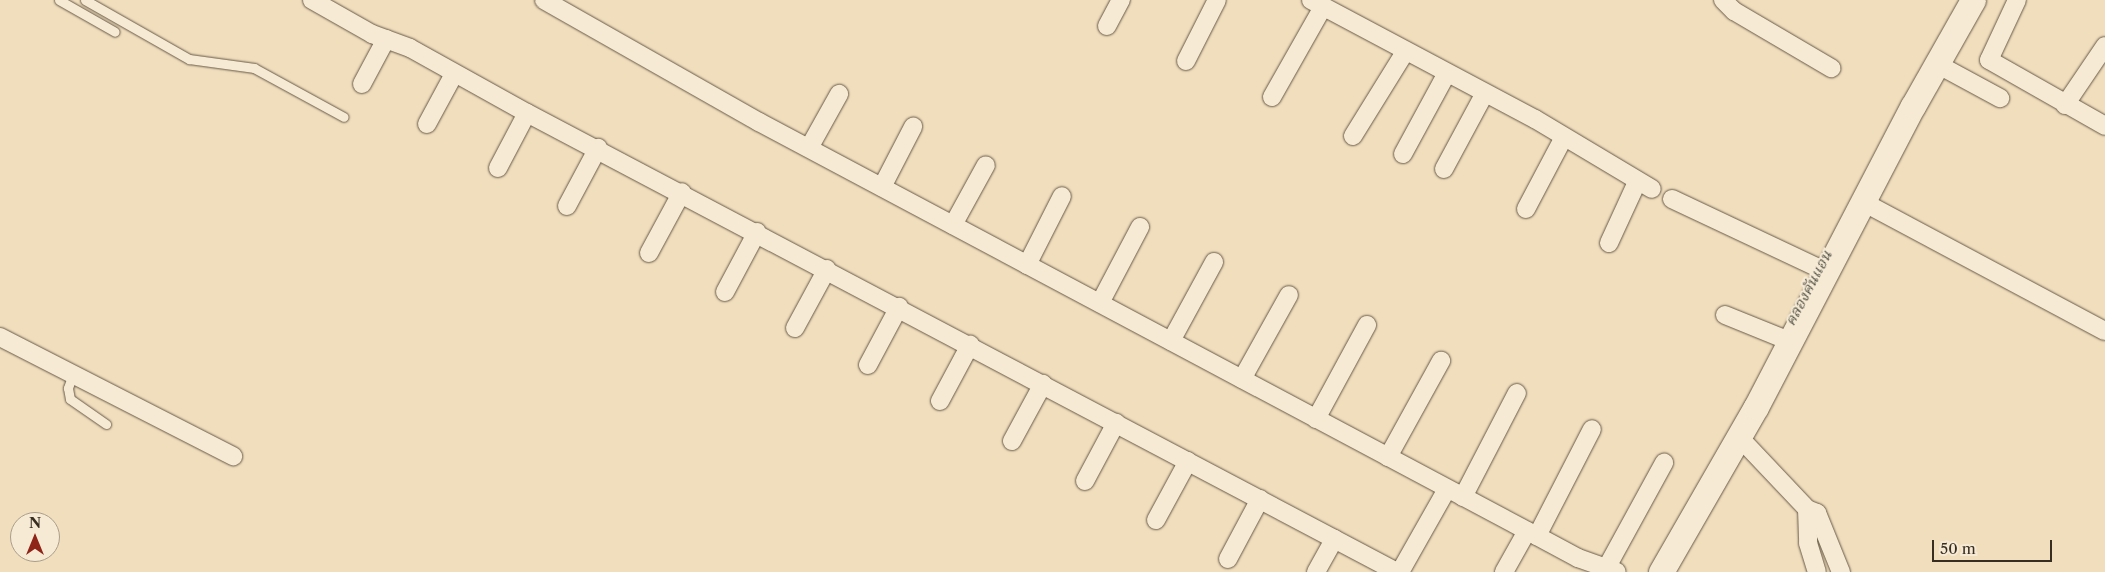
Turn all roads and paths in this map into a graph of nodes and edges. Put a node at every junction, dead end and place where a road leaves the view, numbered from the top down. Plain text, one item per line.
1 (59, 0) edge
2 (85, 0) edge
3 (312, 0) edge
4 (544, 0) edge
5 (1121, 0) edge
6 (1217, 0) edge
7 (1723, 0) edge
8 (1973, 0) edge
9 (2017, 0) edge
10 (1317, 3) edge
11 (1107, 26) dead end
12 (115, 32) dead end
13 (386, 39) junction
14 (2105, 46) edge
15 (1405, 52) junction
16 (1186, 61) dead end
17 (1937, 64) junction
18 (1832, 68) dead end
19 (1447, 73) junction
20 (454, 74) junction
21 (362, 84) dead end
22 (1485, 93) junction
23 (840, 94) dead end
24 (1272, 97) dead end
25 (2000, 98) dead end
26 (2065, 105) junction
27 (527, 113) junction
28 (344, 117) dead end
29 (427, 124) dead end
30 (2105, 126) edge
31 (913, 127) dead end
32 (1353, 136) dead end
33 (1564, 137) junction
34 (598, 148) junction
35 (809, 148) junction
36 (1403, 154) dead end
37 (986, 165) dead end
38 (498, 168) dead end
39 (1444, 169) dead end
40 (882, 187) junction
41 (682, 192) junction
42 (1062, 196) dead end
43 (1672, 199) dead end
44 (1863, 202) junction
45 (567, 206) dead end
46 (1526, 209) dead end
47 (953, 226) junction
48 (1140, 227) dead end
49 (757, 232) junction
50 (1609, 243) dead end
51 (649, 254) dead end
52 (1214, 262) dead end
53 (1027, 265) junction
54 (827, 269) junction
55 (1826, 272) junction
56 (724, 292) dead end
57 (1289, 295) dead end
58 (1100, 303) junction
59 (899, 307) junction
60 (1725, 315) dead end
61 (1367, 325) dead end
62 (795, 328) dead end
63 (2105, 331) edge
64 (0, 337) edge
65 (1171, 341) junction
66 (1789, 341) junction
67 (970, 345) junction
68 (1441, 360) dead end
69 (868, 365) dead end
70 (73, 374) junction
71 (1242, 379) junction
72 (1043, 384) junction
73 (1516, 392) dead end
74 (940, 401) dead end
75 (1316, 419) junction
76 (1116, 423) junction
77 (106, 424) dead end
78 (1592, 429) dead end
79 (1739, 437) junction
80 (1012, 441) dead end
81 (233, 456) dead end
82 (1388, 457) junction
83 (1188, 461) junction
84 (1664, 463) dead end
85 (1085, 481) dead end
86 (1447, 489) junction
87 (1463, 497) junction
88 (1260, 499) junction
89 (1807, 509) junction
90 (1156, 520) dead end
91 (1532, 534) junction
92 (1334, 538) junction
93 (1228, 559) dead end
94 (1612, 570) edge
95 (1316, 572) edge
96 (1399, 572) edge
97 (1504, 572) edge
98 (1661, 572) edge
99 (1817, 572) edge
100 (1841, 572) edge

1 - 12 lane
2 - 28 lane
3 - 13 street
4 - 35 street
5 - 11 street
6 - 16 street
7 - 18 street
8 - 17 street
9 - 26 street
10 - 15 street
10 - 24 street
13 - 20 street
13 - 21 street
14 - 26 street
15 - 19 street
15 - 32 street
17 - 25 street
17 - 44 street
19 - 22 street
19 - 36 street
20 - 27 street
20 - 29 street
22 - 33 street
22 - 39 street
23 - 35 street
26 - 30 street
27 - 34 street
27 - 38 street
31 - 40 street
33 - 46 street
33 - 50 street
34 - 41 street
34 - 45 street
35 - 40 street
37 - 47 street
40 - 47 street
41 - 49 street
41 - 51 street
42 - 53 street
43 - 55 street
44 - 55 street
44 - 63 street
47 - 53 street
48 - 58 street
49 - 54 street
49 - 56 street
52 - 65 street
53 - 58 street
54 - 59 street
54 - 62 street
55 - 66 street
57 - 71 street
58 - 65 street
59 - 67 street
59 - 69 street
60 - 66 street
61 - 75 street
64 - 70 street
65 - 71 street
66 - 79 street
67 - 72 street
67 - 74 street
68 - 82 street
70 - 77 lane
70 - 81 street
71 - 75 street
72 - 76 street
72 - 80 street
73 - 87 street
75 - 82 street
76 - 83 street
76 - 85 street
78 - 91 street
79 - 89 street
79 - 98 street
82 - 86 street
83 - 88 street
83 - 90 street
84 - 94 street
86 - 87 street
86 - 96 street
87 - 91 street
88 - 92 street
88 - 93 street
89 - 99 street
89 - 100 street
91 - 94 street
91 - 97 street
92 - 95 street
92 - 96 street

